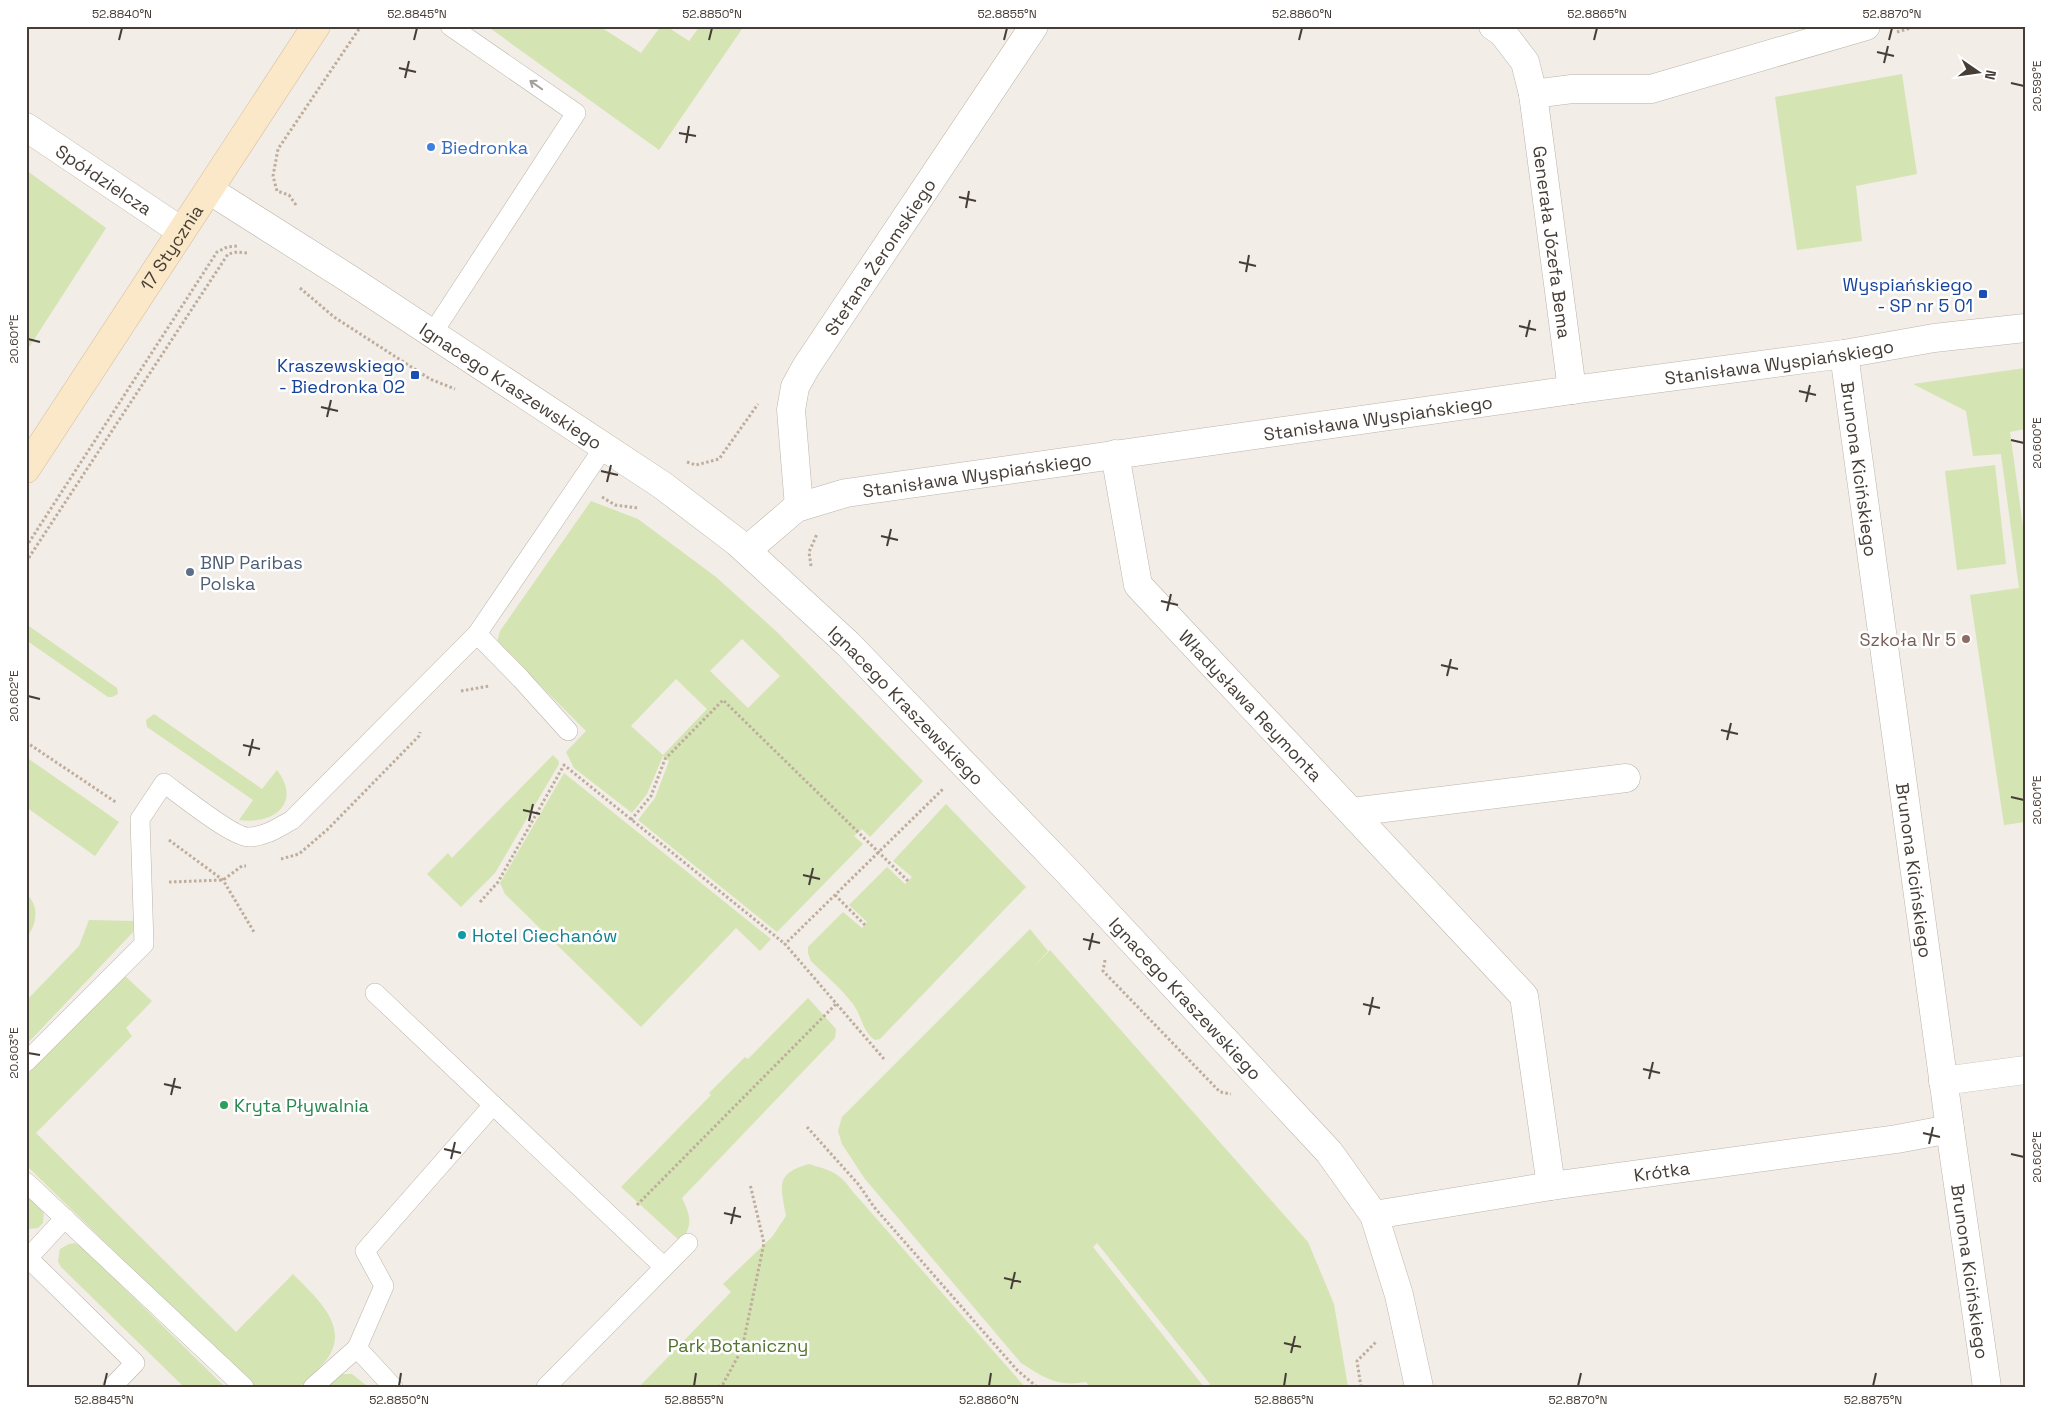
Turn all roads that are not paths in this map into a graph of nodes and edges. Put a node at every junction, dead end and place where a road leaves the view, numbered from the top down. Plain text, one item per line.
1 (316, 26) edge
2 (450, 26) edge
3 (1034, 26) edge
4 (1493, 26) edge
5 (1878, 30) edge
6 (1533, 94) junction
7 (26, 127) edge
8 (209, 190) junction
9 (181, 231) junction
10 (2025, 328) edge
11 (432, 334) junction
12 (1844, 354) junction
13 (1572, 390) junction
14 (604, 447) junction
15 (1115, 454) junction
16 (26, 469) edge
17 (799, 508) junction
18 (747, 550) junction
19 (477, 634) junction
20 (568, 731) dead end
21 (1626, 778) dead end
22 (1352, 812) junction
23 (375, 993) dead end
24 (26, 1062) edge
25 (2025, 1070) edge
26 (1943, 1081) junction
27 (494, 1105) junction
28 (1950, 1129) junction
29 (26, 1182) edge
30 (1551, 1186) junction
31 (1374, 1215) junction
32 (65, 1218) junction
33 (688, 1243) dead end
34 (27, 1257) edge
35 (663, 1266) junction
36 (356, 1348) junction
37 (112, 1387) edge
38 (244, 1387) edge
39 (313, 1387) edge
40 (393, 1387) edge
41 (546, 1387) edge
42 (1419, 1387) edge
43 (1987, 1387) edge

1 - 8 street, 17 Stycznia
11 -> 2 lane
3 - 17 street, Stefana Żeromskiego
4 - 6 street, Generała Józefa Bema
5 - 6 street
6 - 13 street, Generała Józefa Bema
7 - 9 street, Spółdzielcza
8 - 9 street, 17 Stycznia
8 - 11 street, Ignacego Kraszewskiego
9 - 16 street, 17 Stycznia
10 - 12 street, Stanisława Wyspiańskiego
11 - 14 street, Ignacego Kraszewskiego
12 - 13 street, Stanisława Wyspiańskiego
12 - 26 street, Brunona Kicińskiego
13 - 15 street, Stanisława Wyspiańskiego
14 - 18 street, Ignacego Kraszewskiego
14 - 19 lane
15 - 17 street, Stanisława Wyspiańskiego
15 - 22 street, Władysława Reymonta
17 - 18 street, Stanisława Wyspiańskiego
18 - 31 street, Ignacego Kraszewskiego
19 - 20 lane
19 - 24 lane
21 - 22 street
22 - 30 street, Władysława Reymonta
23 - 27 lane
25 - 26 street
26 - 28 street, Brunona Kicińskiego
27 - 35 lane
27 - 36 lane
28 - 30 street, Krótka
28 - 43 street, Brunona Kicińskiego
29 - 32 lane
30 - 31 street, Krótka
31 - 42 street, Ignacego Kraszewskiego
32 - 34 lane
32 - 38 lane
33 - 35 lane
34 - 37 lane
35 - 41 lane
36 - 39 lane
36 - 40 lane

